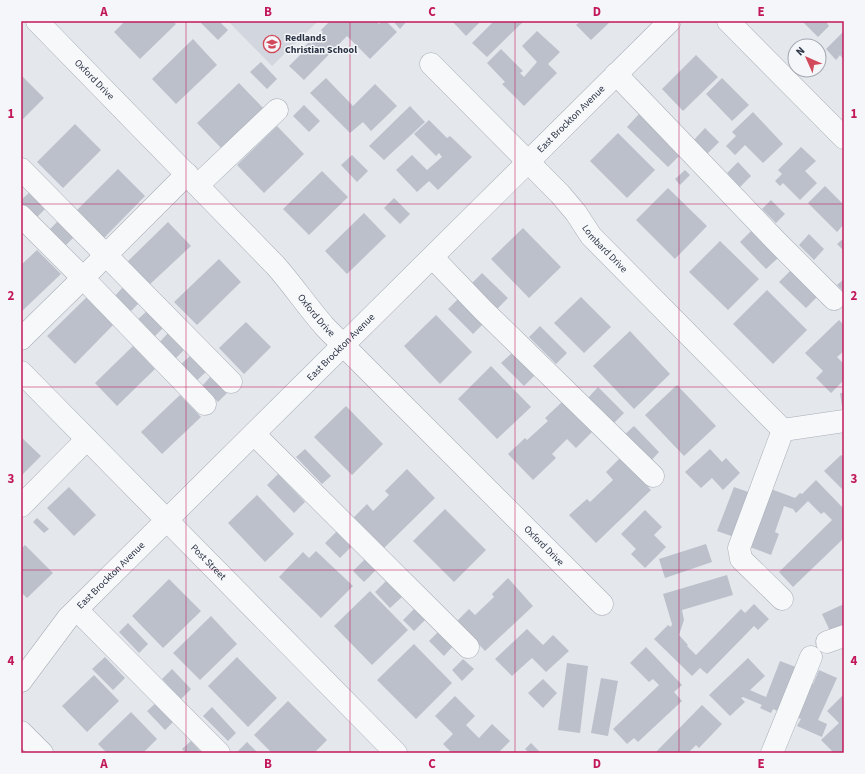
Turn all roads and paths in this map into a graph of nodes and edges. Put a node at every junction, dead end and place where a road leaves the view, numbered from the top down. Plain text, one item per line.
1 (37, 21) edge
2 (670, 21) edge
3 (728, 21) edge
4 (431, 64) dead end
5 (616, 74) junction
6 (277, 110) dead end
7 (844, 138) edge
8 (529, 161) junction
9 (21, 169) edge
10 (193, 180) junction
11 (21, 216) edge
12 (105, 254) junction
13 (433, 258) junction
14 (82, 278) junction
15 (834, 299) dead end
16 (21, 339) edge
17 (343, 345) junction
18 (21, 372) edge
19 (231, 382) dead end
20 (205, 404) dead end
21 (844, 421) edge
22 (783, 430) junction
23 (254, 434) junction
24 (88, 439) junction
25 (653, 476) dead end
26 (21, 506) edge
27 (168, 520) junction
28 (782, 598) dead end
29 (602, 604) dead end
30 (77, 610) junction
31 (468, 647) dead end
32 (812, 657) dead end
33 (21, 681) edge
34 (21, 732) edge
35 (42, 753) edge
36 (219, 753) edge
37 (396, 753) edge
38 (772, 753) edge

1 - 10 street, Oxford Drive
2 - 5 street, East Brockton Avenue
3 - 7 street
4 - 8 street, Lombard Drive
5 - 8 street, East Brockton Avenue
5 - 15 street
6 - 10 street
8 - 13 street, East Brockton Avenue
8 - 22 street, Lombard Drive
9 - 12 street
10 - 12 street
10 - 17 street, Oxford Drive
11 - 14 street
12 - 14 street
12 - 19 street
13 - 17 street, East Brockton Avenue
13 - 25 street
14 - 16 street
14 - 20 street
17 - 23 street, East Brockton Avenue
17 - 29 street, Oxford Drive
18 - 24 street, Post Street
21 - 22 street
22 - 28 street
23 - 27 street, East Brockton Avenue
23 - 31 street
24 - 26 street
24 - 27 street, Post Street
27 - 30 street, East Brockton Avenue
27 - 37 street, Post Street
30 - 33 street, East Brockton Avenue
30 - 36 street
32 - 38 street
34 - 35 street

